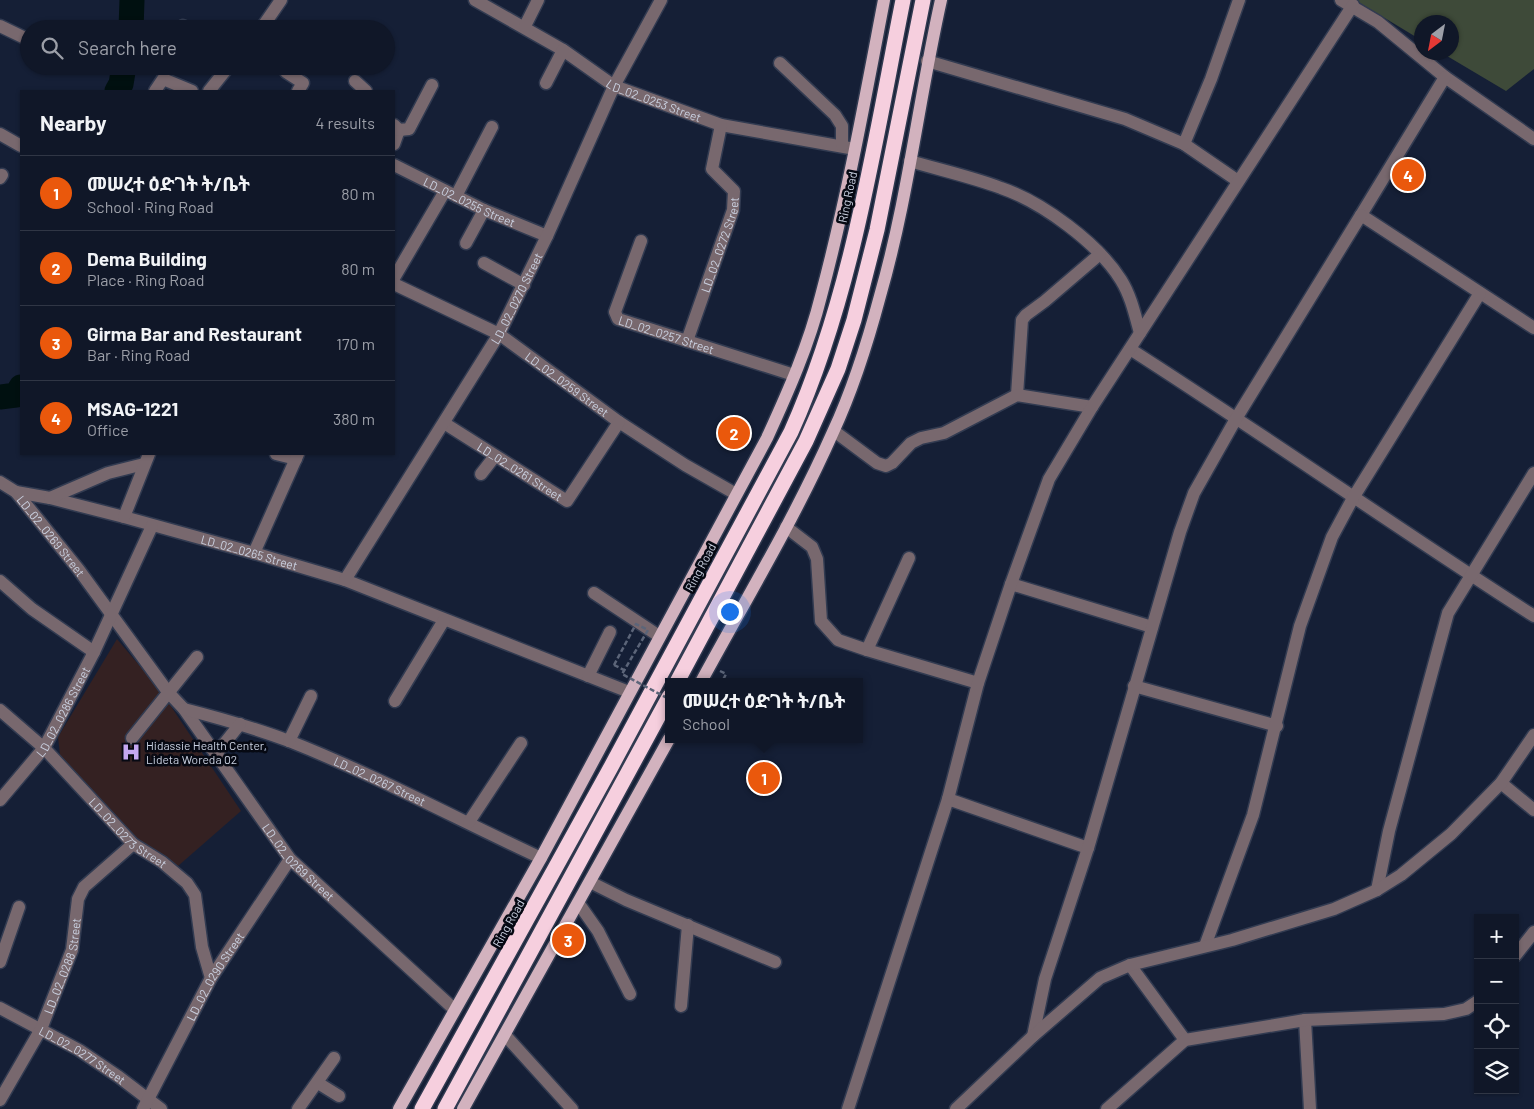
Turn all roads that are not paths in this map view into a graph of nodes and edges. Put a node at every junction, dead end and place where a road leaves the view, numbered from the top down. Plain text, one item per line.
1 (281, 0) edge
2 (475, 0) edge
3 (538, 0) edge
4 (661, 0) edge
5 (884, 0) edge
6 (903, 0) edge
7 (923, 0) edge
8 (941, 0) edge
9 (1239, 0) edge
10 (1347, 3) edge
11 (267, 20) edge
12 (0, 26) edge
13 (525, 26) junction
14 (20, 36) edge
15 (564, 50) junction
16 (927, 62) junction
17 (780, 63) dead end
18 (224, 75) edge
19 (291, 75) edge
20 (1445, 77) junction
21 (355, 81) dead end
22 (546, 83) dead end
23 (432, 85) dead end
24 (614, 86) junction
25 (216, 89) edge
26 (156, 90) edge
27 (190, 90) edge
28 (299, 90) edge
29 (365, 90) edge
30 (721, 125) junction
31 (396, 127) edge
32 (492, 127) dead end
33 (0, 134) edge
34 (1534, 139) edge
35 (1184, 144) junction
36 (20, 145) edge
37 (842, 145) junction
38 (855, 149) junction
39 (910, 161) junction
40 (395, 165) edge
41 (1238, 181) junction
42 (451, 193) junction
43 (484, 210) junction
44 (1361, 215) junction
45 (547, 236) junction
46 (641, 241) dead end
47 (466, 243) dead end
48 (1100, 254) junction
49 (484, 263) dead end
50 (524, 285) junction
51 (395, 286) edge
52 (1480, 293) junction
53 (1534, 328) edge
54 (1140, 333) junction
55 (500, 334) junction
56 (687, 341) junction
57 (1130, 349) junction
58 (794, 375) junction
59 (1017, 395) junction
60 (1092, 407) junction
61 (1237, 417) junction
62 (620, 422) junction
63 (444, 423) junction
64 (834, 431) junction
65 (283, 455) edge
66 (495, 456) junction
67 (297, 457) edge
68 (147, 459) edge
69 (481, 474) dead end
70 (1534, 474) edge
71 (0, 482) edge
72 (16, 492) junction
73 (736, 494) junction
74 (50, 498) junction
75 (1353, 498) junction
76 (124, 518) junction
77 (152, 526) junction
78 (786, 527) junction
79 (254, 553) junction
80 (909, 558) dead end
81 (1472, 576) junction
82 (344, 580) junction
83 (0, 581) edge
84 (1010, 584) junction
85 (594, 593) dead end
86 (112, 615) junction
87 (1534, 616) edge
88 (444, 620) junction
89 (1152, 627) junction
90 (610, 632) dead end
91 (659, 636) junction
92 (867, 650) junction
93 (94, 652) junction
94 (197, 657) dead end
95 (588, 676) junction
96 (679, 678) edge
97 (703, 678) edge
98 (978, 683) junction
99 (1134, 686) junction
100 (168, 692) junction
101 (629, 692) junction
102 (311, 696) dead end
103 (395, 701) dead end
104 (665, 705) edge
105 (184, 708) junction
106 (0, 710) edge
107 (240, 724) junction
108 (1277, 726) junction
109 (1534, 736) edge
110 (132, 738) dead end
111 (289, 741) junction
112 (521, 743) dead end
113 (667, 743) edge
114 (44, 748) junction
115 (216, 754) junction
116 (1501, 784) junction
117 (948, 799) junction
118 (0, 800) edge
119 (1534, 810) edge
120 (469, 822) junction
121 (134, 844) junction
122 (1088, 848) junction
123 (542, 858) junction
124 (290, 859) junction
125 (590, 882) junction
126 (1377, 890) junction
127 (579, 904) junction
128 (19, 907) dead end
129 (688, 925) junction
130 (1534, 932) edge
131 (1205, 946) junction
132 (1519, 951) edge
133 (0, 962) edge
134 (775, 962) dead end
135 (1130, 965) junction
136 (211, 978) junction
137 (630, 994) dead end
138 (1474, 1004) edge
139 (681, 1006) dead end
140 (0, 1008) edge
141 (454, 1009) junction
142 (1305, 1020) junction
143 (41, 1029) junction
144 (505, 1035) junction
145 (1033, 1036) junction
146 (1185, 1040) junction
147 (334, 1058) dead end
148 (318, 1083) junction
149 (339, 1096) dead end
150 (0, 1100) edge
151 (146, 1104) edge
152 (161, 1109) edge
153 (298, 1109) edge
154 (399, 1109) edge
155 (422, 1109) edge
156 (445, 1109) edge
157 (463, 1109) edge
158 (572, 1109) edge
159 (848, 1109) edge
160 (956, 1109) edge
161 (1107, 1109) edge
162 (1310, 1109) edge

1 - 11 street
2 - 13 street, LD_02_0253 Street
3 - 13 street
4 - 24 street, LD_02_0270 Street
5 - 38 main road
6 - 155 highway, Ring Road
7 - 96 highway
8 - 16 main road
9 - 35 street
10 - 20 street
10 - 41 street
12 - 14 street
13 - 15 street, LD_02_0253 Street
15 - 22 street
15 - 24 street, LD_02_0253 Street
16 - 35 street
16 - 39 main road
17 - 37 street
18 - 25 street
19 - 28 street
20 - 34 street
20 - 44 street
21 - 29 street
23 - 31 street
24 - 30 street, LD_02_0253 Street
24 - 45 street, LD_02_0270 Street
26 - 27 street
30 - 37 street, LD_02_0253 Street
30 - 56 street, LD_02_0272 Street
32 - 42 street
33 - 36 street
35 - 41 street
37 - 38 street, LD_02_0253 Street
38 - 58 main road
39 - 48 street
39 - 64 main road
40 - 42 street, LD_02_0255 Street
41 - 54 street
42 - 43 street, LD_02_0255 Street
42 - 51 street
43 - 45 street, LD_02_0255 Street
43 - 47 street
44 - 52 street
44 - 61 street
45 - 50 street, LD_02_0270 Street
46 - 56 street, LD_02_0257 Street
48 - 54 street
48 - 59 street
49 - 50 street
50 - 55 street, LD_02_0270 Street
51 - 55 street, LD_02_0259 Street
52 - 53 street
52 - 75 street
54 - 57 street
55 - 62 street, LD_02_0259 Street
55 - 63 street, LD_02_0270 Street
56 - 58 street, LD_02_0257 Street
57 - 60 street
57 - 61 street
58 - 73 main road
59 - 60 street
59 - 64 street
60 - 84 street
61 - 75 street
61 - 89 street
62 - 66 street, LD_02_0261 Street
62 - 73 street, LD_02_0259 Street
63 - 66 street, LD_02_0261 Street
63 - 82 street, LD_02_0270 Street
64 - 78 main road
65 - 67 street
66 - 69 street
67 - 79 street
68 - 74 street
68 - 76 street
70 - 81 street
71 - 72 street, LD_02_0269 Street
72 - 74 street, LD_02_0265 Street
72 - 86 street, LD_02_0269 Street
73 - 91 main road
74 - 76 street, LD_02_0265 Street
75 - 81 street
75 - 108 street
76 - 77 street, LD_02_0265 Street
77 - 79 street, LD_02_0265 Street
77 - 86 street, LD_02_0286 Street
78 - 92 street
78 - 97 main road
79 - 82 street, LD_02_0265 Street
80 - 92 street
81 - 87 street
81 - 126 street
82 - 88 street, LD_02_0265 Street
83 - 93 street
84 - 89 street
84 - 98 street
85 - 91 street
86 - 93 street, LD_02_0286 Street
86 - 100 street, LD_02_0269 Street
88 - 95 street, LD_02_0265 Street
88 - 103 street
89 - 99 street
90 - 95 street
91 - 101 main road
92 - 98 street
93 - 114 street, LD_02_0286 Street
94 - 100 street
95 - 101 street, LD_02_0265 Street
98 - 117 street
99 - 108 street
99 - 122 street
100 - 105 street, LD_02_0269 Street
100 - 110 street
101 - 123 main road
102 - 111 street
104 - 156 highway
105 - 107 street, LD_02_0267 Street
105 - 115 street, LD_02_0269 Street
106 - 114 street, LD_02_0273 Street
107 - 111 street, LD_02_0267 Street
107 - 115 street
108 - 131 street
109 - 116 street
111 - 120 street, LD_02_0267 Street
112 - 120 street
113 - 125 main road
114 - 118 street, LD_02_0286 Street
114 - 121 street, LD_02_0273 Street
115 - 124 street, LD_02_0269 Street
116 - 119 street
116 - 126 street
117 - 122 street
117 - 159 street
120 - 123 street, LD_02_0267 Street
121 - 136 street, LD_02_0273 Street
121 - 143 street, LD_02_0288 Street
122 - 145 street
123 - 141 main road
124 - 136 street, LD_02_0290 Street
124 - 141 street, LD_02_0269 Street
125 - 127 main road
125 - 129 street
126 - 131 street
127 - 137 street
127 - 144 main road
128 - 133 street
129 - 134 street
129 - 139 street
130 - 132 street
131 - 135 street
135 - 145 street
135 - 146 street
136 - 151 street, LD_02_0290 Street
138 - 142 street
140 - 143 street, LD_02_0277 Street
141 - 154 main road
142 - 146 street
142 - 162 street
143 - 150 street, LD_02_0288 Street
143 - 151 street, LD_02_0277 Street
144 - 157 main road
144 - 158 street
145 - 160 street
146 - 161 street
147 - 148 street
148 - 149 street
148 - 153 street
151 - 152 street, LD_02_0277 Street

